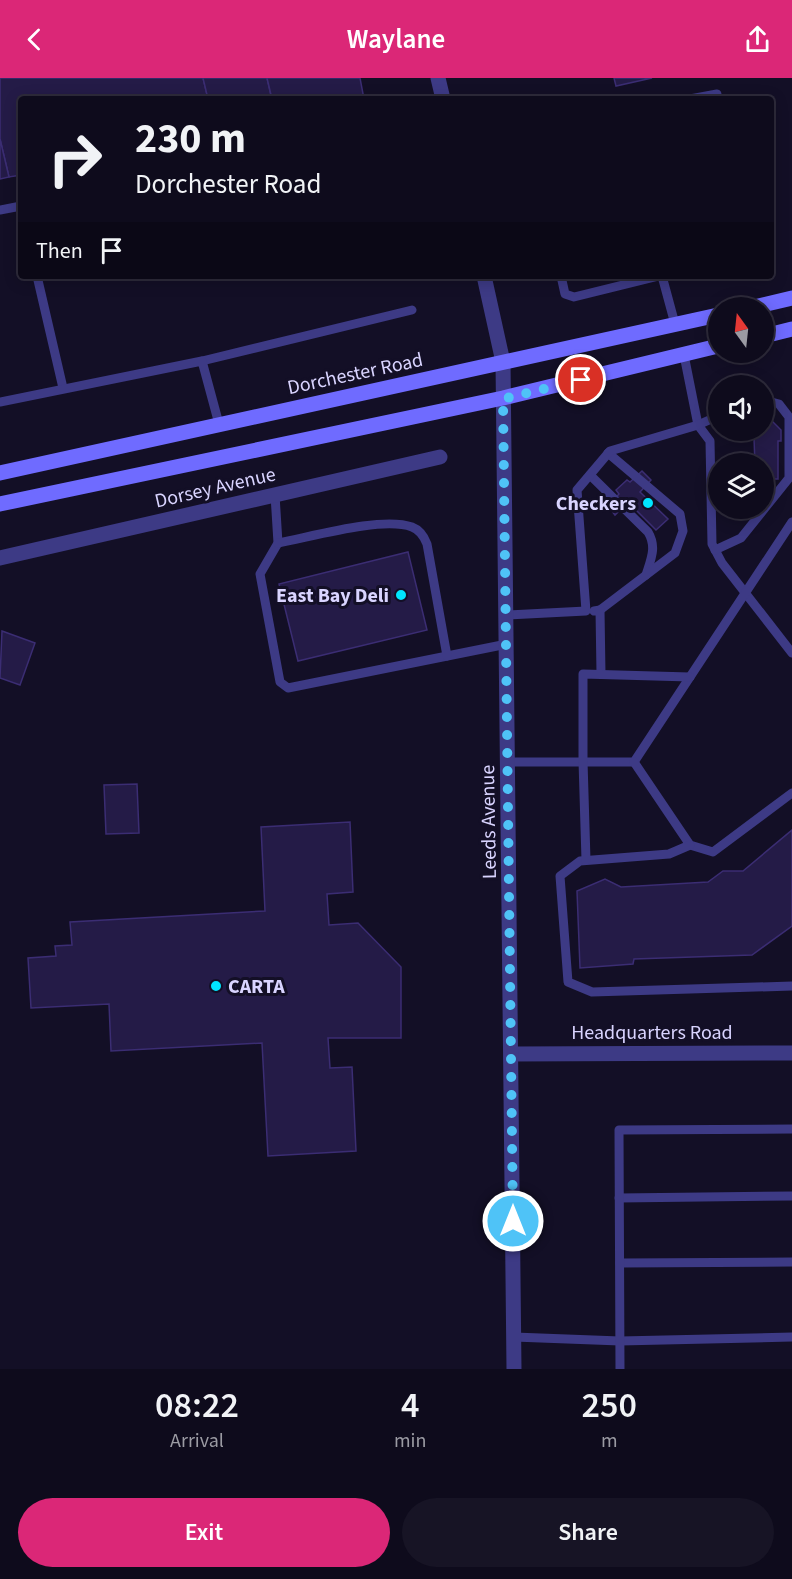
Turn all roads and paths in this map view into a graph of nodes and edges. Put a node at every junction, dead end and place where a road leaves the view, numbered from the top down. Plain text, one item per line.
1 (438, 78) edge
2 (717, 93) dead end
3 (442, 96) edge
4 (704, 96) edge
5 (18, 207) edge
6 (0, 210) edge
7 (38, 279) edge
8 (485, 279) edge
9 (562, 279) edge
10 (649, 279) edge
11 (662, 279) edge
12 (792, 298) edge
13 (774, 302) edge
14 (412, 310) dead end
15 (708, 317) edge
16 (675, 324) junction
17 (792, 329) edge
18 (774, 334) edge
19 (708, 349) edge
20 (684, 355) junction
21 (202, 361) junction
22 (503, 362) junction
23 (63, 388) junction
24 (503, 399) junction
25 (0, 402) edge
26 (774, 403) edge
27 (708, 420) edge
28 (219, 424) junction
29 (698, 424) junction
30 (608, 453) junction
31 (440, 457) dead end
32 (0, 472) edge
33 (590, 475) junction
34 (275, 495) junction
35 (0, 504) edge
36 (792, 522) edge
37 (278, 543) junction
38 (715, 550) junction
39 (0, 558) edge
40 (646, 575) junction
41 (746, 592) junction
42 (600, 610) junction
43 (585, 611) junction
44 (507, 615) junction
45 (507, 644) junction
46 (792, 653) edge
47 (447, 656) junction
48 (601, 674) junction
49 (690, 677) junction
50 (583, 761) junction
51 (508, 762) junction
52 (634, 762) junction
53 (792, 793) edge
54 (690, 845) junction
55 (586, 860) junction
56 (792, 986) edge
57 (792, 1053) edge
58 (512, 1054) junction
59 (792, 1129) edge
60 (792, 1196) edge
61 (620, 1198) junction
62 (792, 1262) edge
63 (620, 1263) junction
64 (514, 1336) junction
65 (792, 1337) edge
66 (620, 1341) junction
67 (514, 1369) edge
68 (620, 1369) edge

1 - 3 street
2 - 4 lane
5 - 6 lane
7 - 23 lane
8 - 22 street, Leeds Avenue
9 - 10 lane
11 - 16 lane
12 - 13 main road
14 - 21 lane
15 - 16 main road, Dorchester Road
16 - 22 main road, Dorchester Road
17 - 18 main road
19 - 20 main road
20 - 24 main road
20 - 29 lane
21 - 23 lane
21 - 28 lane
22 - 24 street, Leeds Avenue
22 - 28 main road, Dorchester Road
23 - 25 lane
24 - 35 main road
24 - 44 street, Leeds Avenue
26 - 38 lane
27 - 29 lane
28 - 32 main road, Dorchester Road
29 - 30 lane
29 - 38 lane
30 - 33 lane
30 - 40 lane
31 - 34 street, Dorsey Avenue
33 - 40 lane
33 - 43 lane
34 - 37 lane
34 - 39 street, Dorsey Avenue
36 - 41 lane
37 - 47 lane
37 - 47 lane
38 - 41 lane
40 - 42 lane
41 - 46 lane
41 - 49 lane
42 - 43 lane
42 - 48 lane
43 - 44 lane
44 - 45 street, Leeds Avenue
45 - 47 lane
45 - 51 street, Leeds Avenue
48 - 49 lane
48 - 50 lane
49 - 52 lane
50 - 51 lane
50 - 52 lane
50 - 55 lane
51 - 58 street, Leeds Avenue
52 - 54 lane
53 - 54 lane
54 - 55 lane
55 - 56 lane
57 - 58 street, Headquarters Road
58 - 64 street, Leeds Avenue
59 - 61 lane
60 - 61 lane
61 - 63 lane
62 - 63 lane
63 - 66 lane
64 - 66 lane
64 - 67 street, Leeds Avenue
65 - 66 lane
66 - 68 lane

